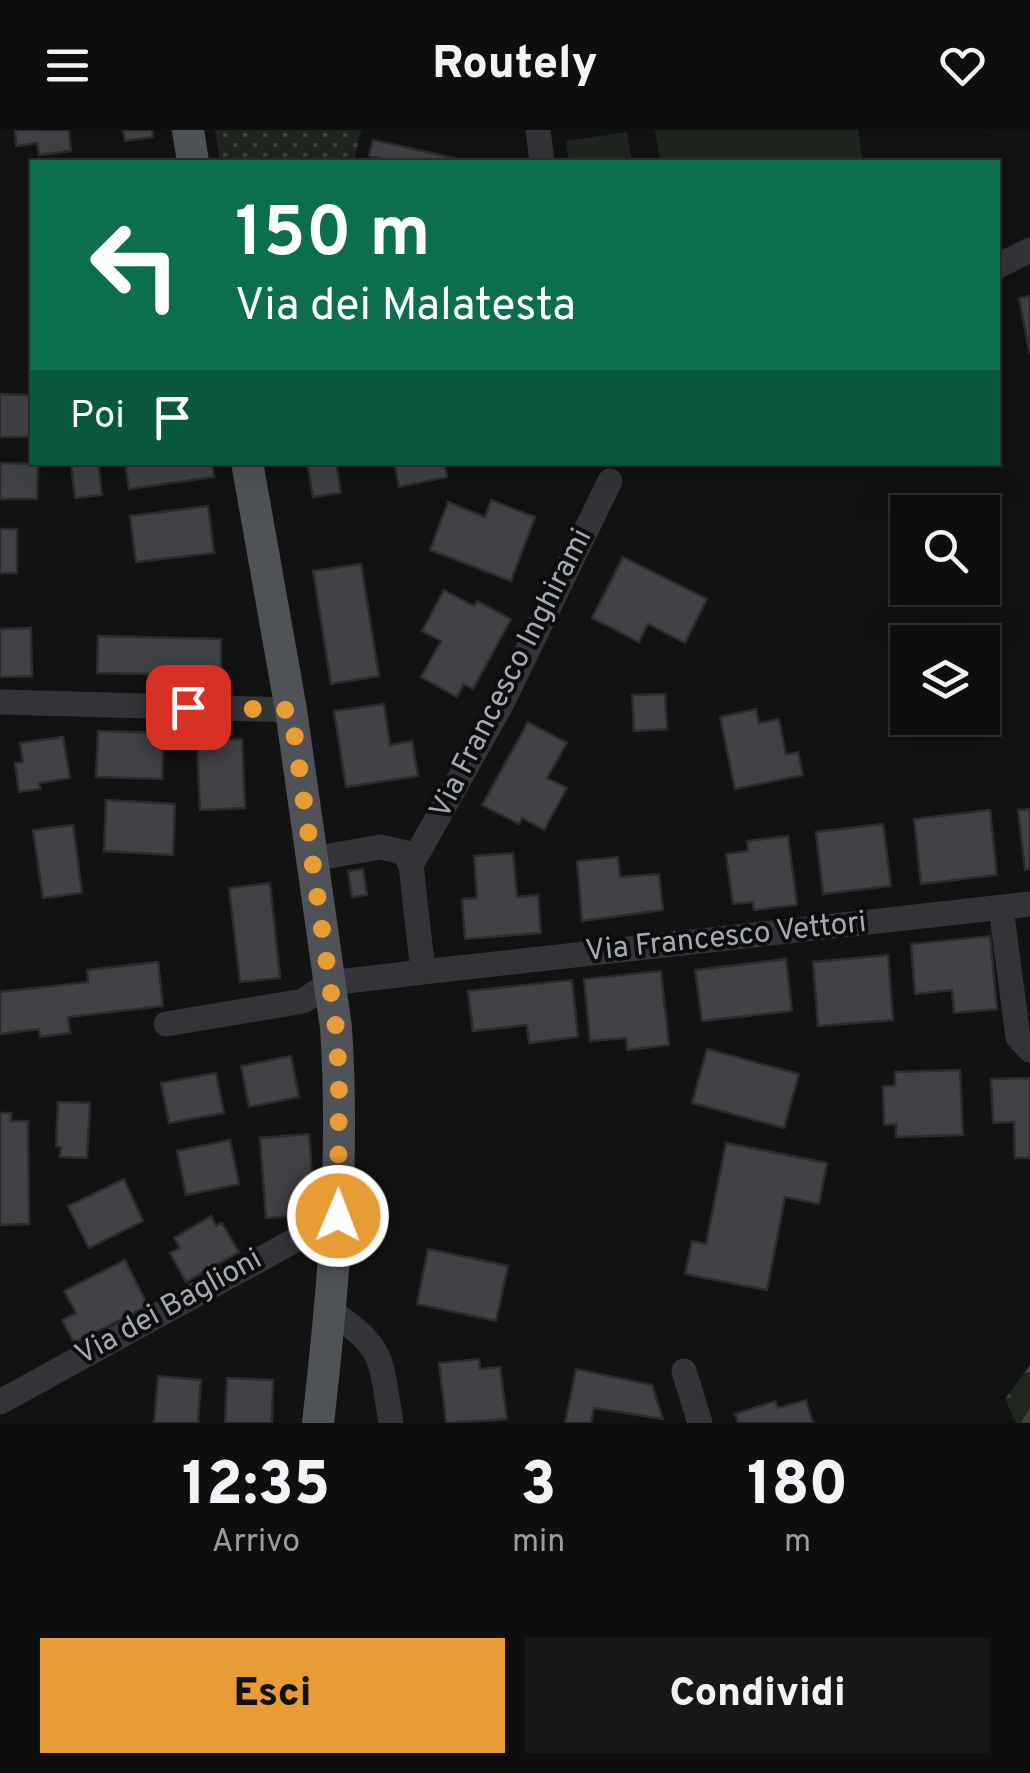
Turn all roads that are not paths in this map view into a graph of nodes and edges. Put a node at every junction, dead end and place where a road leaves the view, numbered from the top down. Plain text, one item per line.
1 (188, 130) edge
2 (538, 130) edge
3 (193, 160) edge
4 (542, 160) edge
5 (1030, 250) edge
6 (1000, 265) edge
7 (248, 465) edge
8 (610, 482) dead end
9 (0, 702) edge
10 (291, 710) junction
11 (312, 859) junction
12 (410, 866) junction
13 (1030, 904) edge
14 (1001, 908) junction
15 (423, 972) junction
16 (330, 982) junction
17 (166, 1024) dead end
18 (1030, 1050) edge
19 (338, 1216) junction
20 (330, 1311) junction
21 (684, 1371) dead end
22 (0, 1402) edge
23 (318, 1423) edge
24 (390, 1423) edge
25 (700, 1423) edge

1 - 3 main road
2 - 4 street
5 - 6 street
7 - 10 main road
8 - 12 street, Via Francesco Inghirami
9 - 10 street
10 - 11 main road
11 - 12 street
11 - 16 main road
12 - 15 street
13 - 14 street, Via Francesco Vettori
14 - 15 street, Via Francesco Vettori
14 - 18 street
15 - 16 street, Via Francesco Vettori
16 - 17 street
16 - 19 main road
19 - 20 main road
19 - 22 street, Via dei Baglioni
20 - 23 main road
20 - 24 street
21 - 25 street

